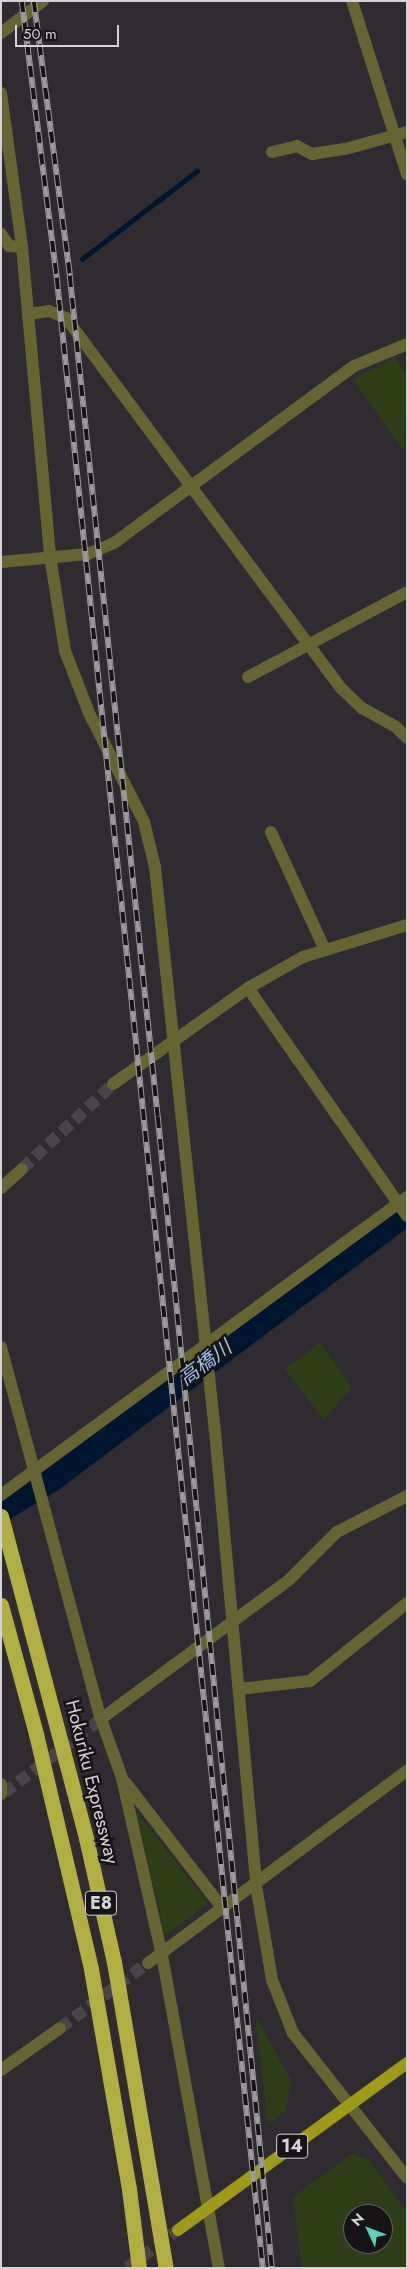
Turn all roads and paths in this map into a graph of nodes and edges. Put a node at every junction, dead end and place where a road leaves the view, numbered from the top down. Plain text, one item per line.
1 (43, 1) edge
2 (352, 1) edge
3 (1, 33) edge
4 (1, 93) edge
5 (401, 134) edge
6 (272, 152) dead end
7 (407, 174) edge
8 (1, 234) edge
9 (22, 246) junction
10 (28, 314) junction
11 (407, 344) edge
12 (190, 485) junction
13 (50, 556) junction
14 (1, 562) edge
15 (407, 592) edge
16 (311, 644) junction
17 (248, 677) dead end
18 (407, 738) edge
19 (271, 832) dead end
20 (407, 925) edge
21 (325, 950) junction
22 (248, 988) junction
23 (174, 1039) junction
24 (113, 1084) tunnel mouth
25 (22, 1169) tunnel mouth
26 (1, 1188) edge
27 (402, 1200) edge
28 (407, 1216) edge
29 (206, 1345) junction
30 (1, 1347) edge
31 (34, 1469) junction
32 (1, 1495) edge
33 (407, 1496) edge
34 (1, 1516) edge
35 (407, 1603) edge
36 (1, 1605) edge
37 (233, 1621) junction
38 (239, 1689) junction
39 (101, 1720) junction
40 (407, 1771) edge
41 (122, 1778) junction
42 (1, 1784) edge
43 (1, 1794) edge
44 (256, 1885) junction
45 (223, 1909) junction
46 (162, 1955) junction
47 (148, 1963) tunnel mouth
48 (60, 2028) tunnel mouth
49 (407, 2063) edge
50 (1, 2070) edge
51 (351, 2104) junction
52 (407, 2178) edge
53 (209, 2207) junction
54 (178, 2230) tunnel mouth
55 (139, 2268) edge
56 (166, 2268) edge
57 (219, 2268) edge

1 - 3 street
2 - 5 street
4 - 9 street
5 - 6 street
5 - 7 street
8 - 9 street
9 - 10 street
10 - 12 street
10 - 13 street
11 - 12 street
12 - 13 street
12 - 16 street
13 - 14 street
13 - 23 street
15 - 16 street
16 - 17 street
16 - 18 street
19 - 21 street
20 - 21 street
21 - 22 street
22 - 23 street
22 - 27 street
23 - 24 street
23 - 29 street
25 - 26 street
27 - 28 street
27 - 29 street
29 - 31 street
29 - 37 street
30 - 31 street
31 - 32 street
31 - 39 street
33 - 37 street
34 - 56 highway, Hokuriku Expressway / E8
35 - 38 street
36 - 55 highway, E8
37 - 38 street
37 - 39 street
38 - 44 street
39 - 41 street
40 - 44 street
41 - 45 street
41 - 46 street
42 - 43 street
44 - 45 street
44 - 51 street
45 - 46 street
46 - 47 street
46 - 53 street
48 - 50 street
49 - 51 main road, 14
51 - 52 street
51 - 53 main road, 14
53 - 54 main road, 14
53 - 57 street

